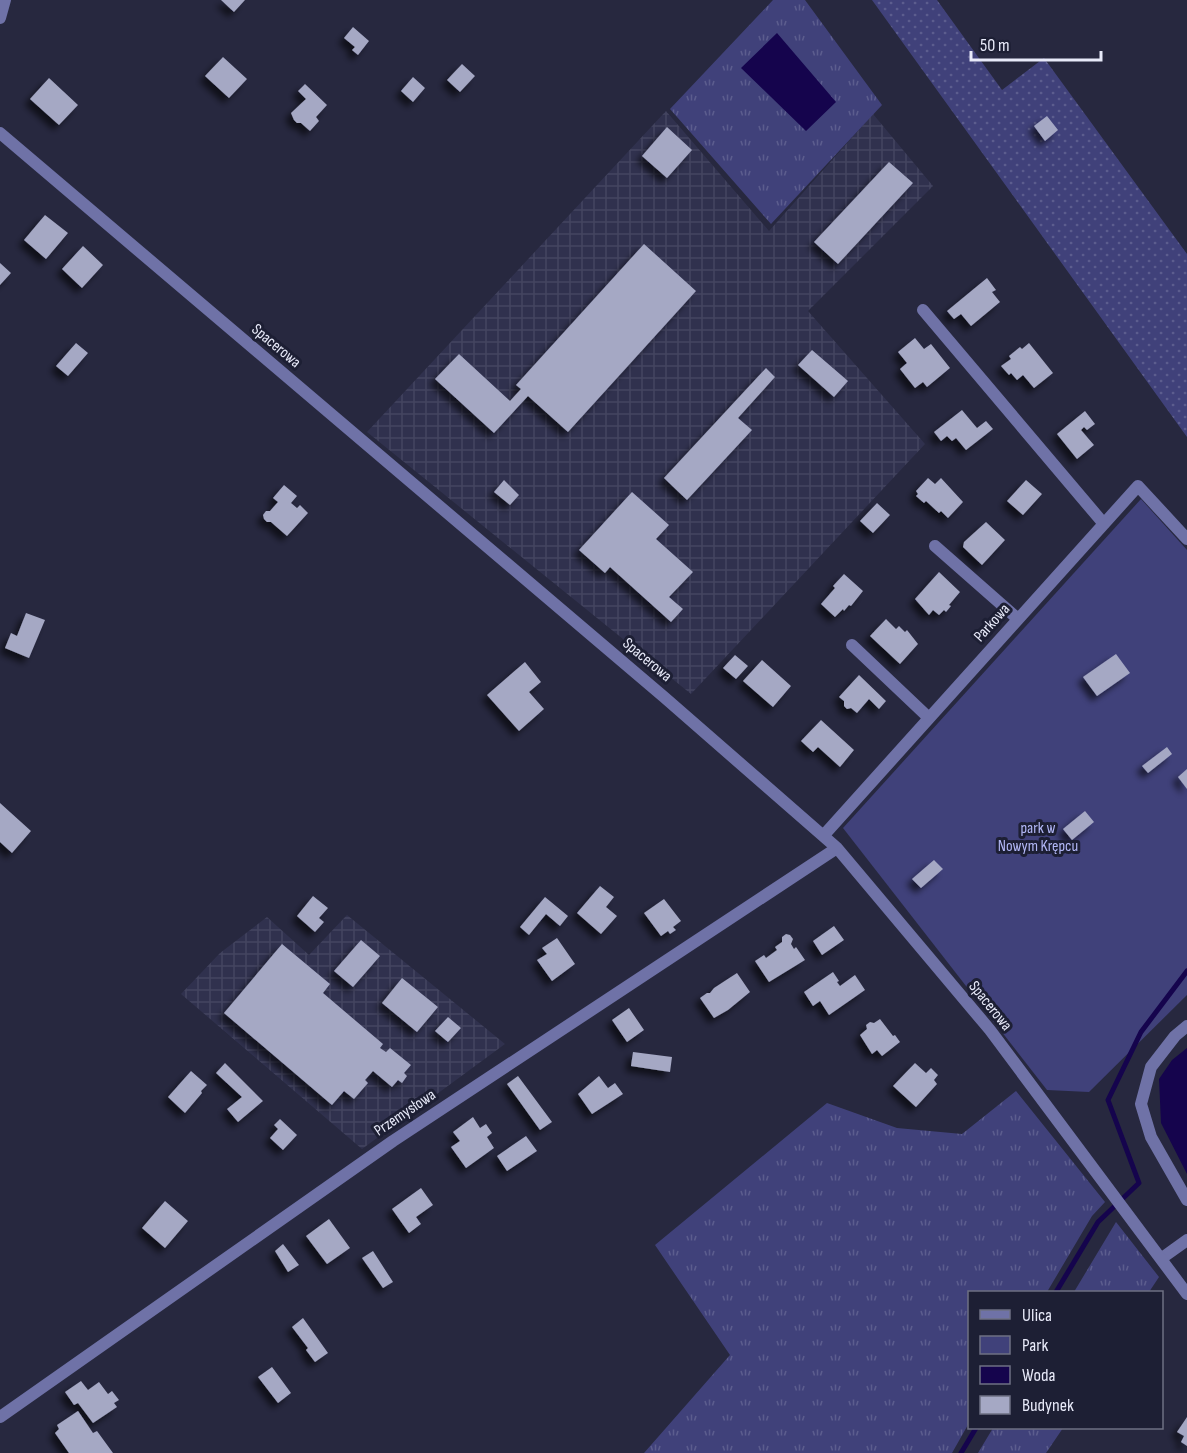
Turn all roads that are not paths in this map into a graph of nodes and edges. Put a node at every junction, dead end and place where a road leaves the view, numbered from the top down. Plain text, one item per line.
1 (5, 0) edge
2 (0, 18) edge
3 (0, 133) edge
4 (923, 310) dead end
5 (1104, 524) junction
6 (1187, 539) edge
7 (935, 546) dead end
8 (1018, 620) junction
9 (852, 645) dead end
10 (929, 718) junction
11 (824, 835) junction
12 (837, 848) junction
13 (1187, 1026) edge
14 (1187, 1200) edge
15 (1187, 1240) edge
16 (1162, 1258) junction
17 (1187, 1294) edge
18 (0, 1418) edge

1 - 2 street
3 - 11 street, Spacerowa
4 - 5 street
5 - 6 street, Parkowa
5 - 8 street, Parkowa
7 - 8 street
8 - 10 street, Parkowa
9 - 10 street
10 - 11 street, Parkowa
11 - 12 street, Spacerowa
12 - 16 street, Spacerowa
12 - 18 street, Przemysłowa
13 - 14 street
15 - 16 street
16 - 17 street, Spacerowa

